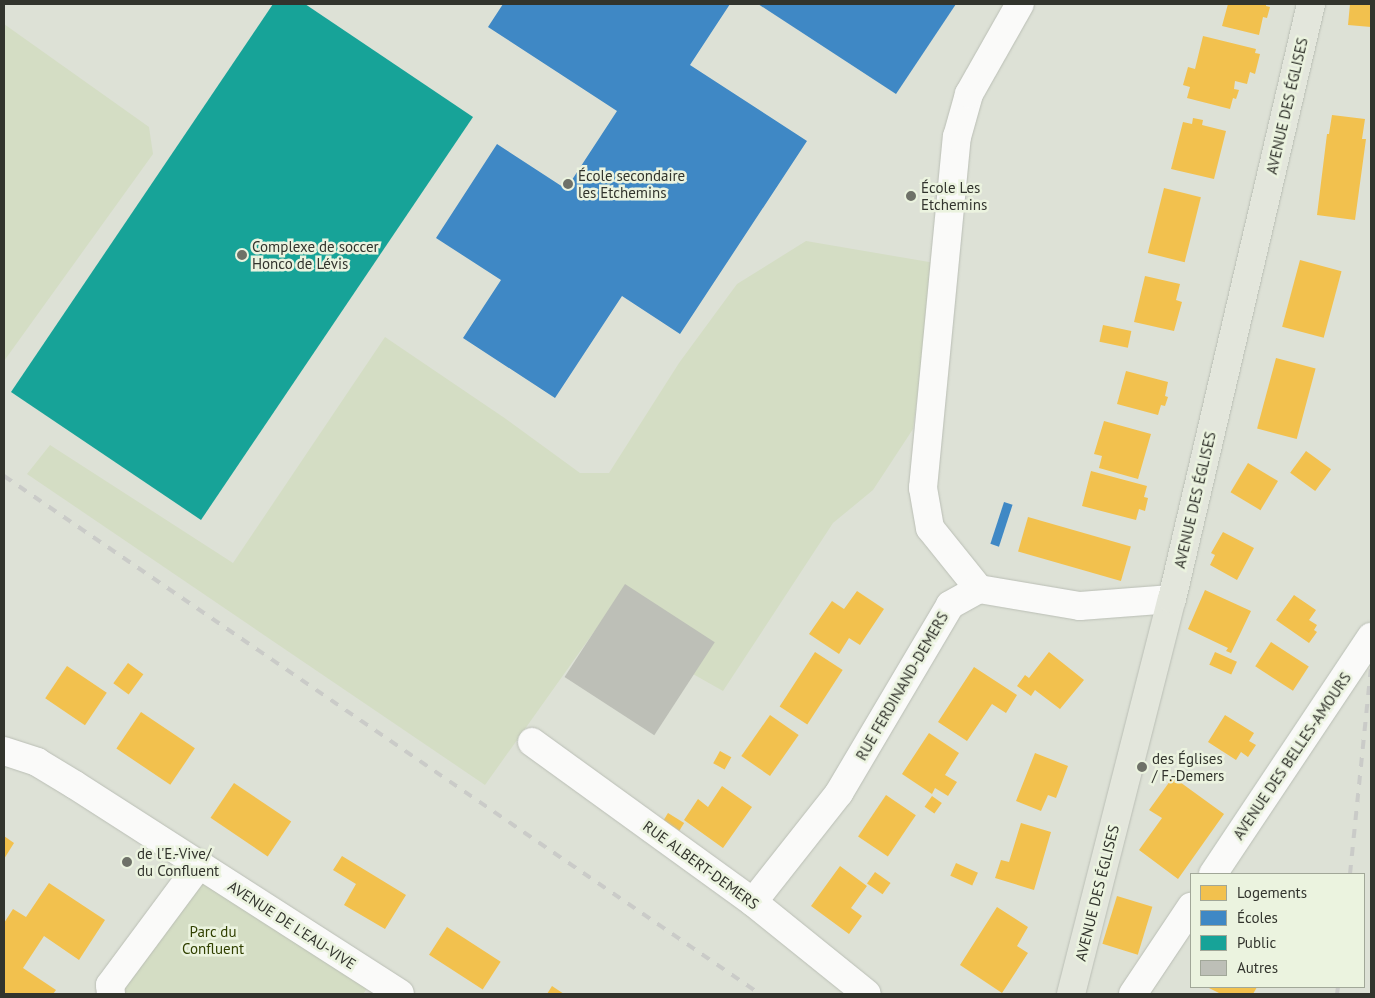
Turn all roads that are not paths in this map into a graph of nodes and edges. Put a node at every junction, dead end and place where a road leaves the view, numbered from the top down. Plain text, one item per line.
1 (1020, 4) edge
2 (1310, 4) edge
3 (979, 589) junction
4 (1172, 599) junction
5 (1371, 637) edge
6 (532, 742) dead end
7 (4, 751) edge
8 (200, 864) junction
9 (1214, 873) edge
10 (753, 902) junction
11 (1190, 908) edge
12 (369, 986) edge
13 (110, 994) edge
14 (400, 994) edge
15 (866, 994) edge
16 (1071, 994) edge
17 (1133, 994) edge

1 - 3 street
2 - 4 main road, AVENUE DES ÉGLISES
3 - 4 street
3 - 10 street, RUE FERDINAND-DEMERS
4 - 16 main road, AVENUE DES ÉGLISES
5 - 9 street, AVENUE DES BELLES-AMOURS
6 - 10 street, RUE ALBERT-DEMERS
7 - 8 street, AVENUE DE L'EAU-VIVE
8 - 12 street, AVENUE DE L'EAU-VIVE
8 - 13 street
10 - 15 street, RUE ALBERT-DEMERS
11 - 17 street
12 - 14 street, AVENUE DE L'EAU-VIVE

